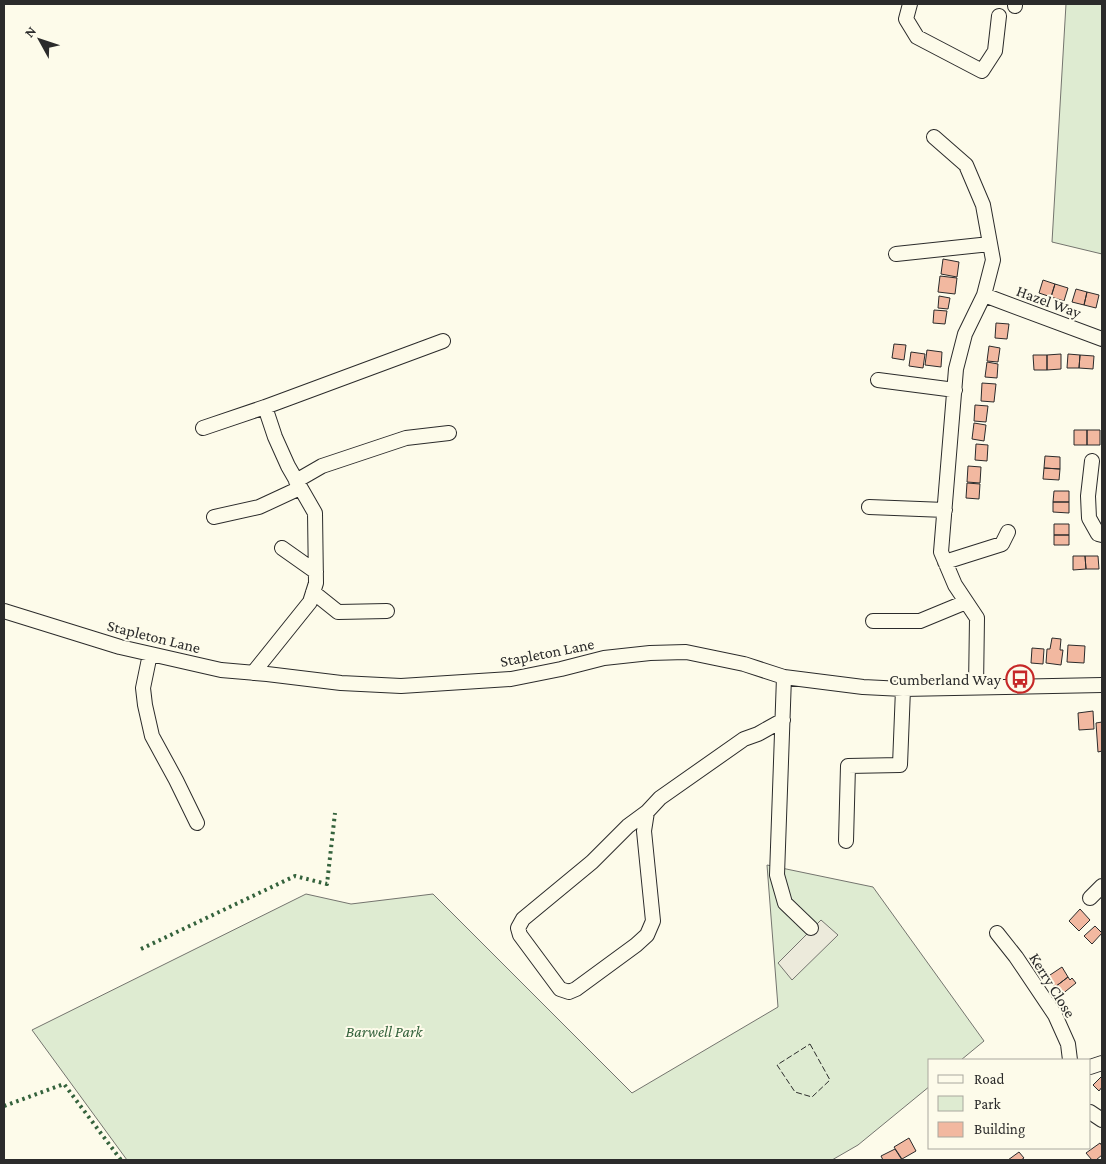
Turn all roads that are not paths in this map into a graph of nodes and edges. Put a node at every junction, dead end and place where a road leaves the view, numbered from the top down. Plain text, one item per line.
1 (910, 4) edge
2 (999, 16) dead end
3 (934, 138) dead end
4 (990, 244) junction
5 (896, 254) dead end
6 (984, 295) junction
7 (1102, 339) edge
8 (443, 340) dead end
9 (878, 380) dead end
10 (955, 390) junction
11 (266, 408) junction
12 (203, 428) dead end
13 (449, 434) dead end
14 (1092, 461) dead end
15 (298, 484) junction
16 (869, 507) dead end
17 (945, 510) junction
18 (214, 517) dead end
19 (1008, 532) dead end
20 (1102, 535) edge
21 (282, 548) dead end
22 (945, 562) junction
23 (316, 572) junction
24 (313, 592) junction
25 (966, 602) junction
26 (4, 611) edge
27 (387, 611) dead end
28 (873, 621) dead end
29 (150, 654) junction
30 (253, 673) junction
31 (784, 677) junction
32 (1102, 685) edge
33 (976, 687) junction
34 (903, 689) junction
35 (783, 720) junction
36 (647, 812) junction
37 (197, 823) dead end
38 (846, 841) dead end
39 (1102, 886) edge
40 (1090, 898) dead end
41 (812, 928) dead end
42 (996, 933) dead end
43 (1070, 1059) edge
44 (1091, 1113) edge
45 (1102, 1120) edge

1 - 2 street
3 - 4 street
4 - 5 street
4 - 6 street
6 - 7 street, Hazel Way
6 - 10 street
8 - 11 street
9 - 10 street
10 - 17 street
11 - 12 street
11 - 15 street
13 - 15 street
14 - 20 street
15 - 18 street
15 - 23 street
16 - 17 street
17 - 22 street
19 - 22 street
21 - 23 street
22 - 25 street
23 - 24 street
24 - 27 street
24 - 30 street
25 - 28 street
25 - 33 street
26 - 29 street, Stapleton Lane
29 - 30 street, Stapleton Lane
29 - 37 street
30 - 31 street, Stapleton Lane
31 - 34 street, Stapleton Lane
31 - 35 street
32 - 33 street, Stapleton Lane
33 - 34 street, Stapleton Lane
34 - 38 street
35 - 36 street
35 - 41 street
36 - 36 street
39 - 40 street
42 - 43 street, Kerry Close
44 - 45 street

